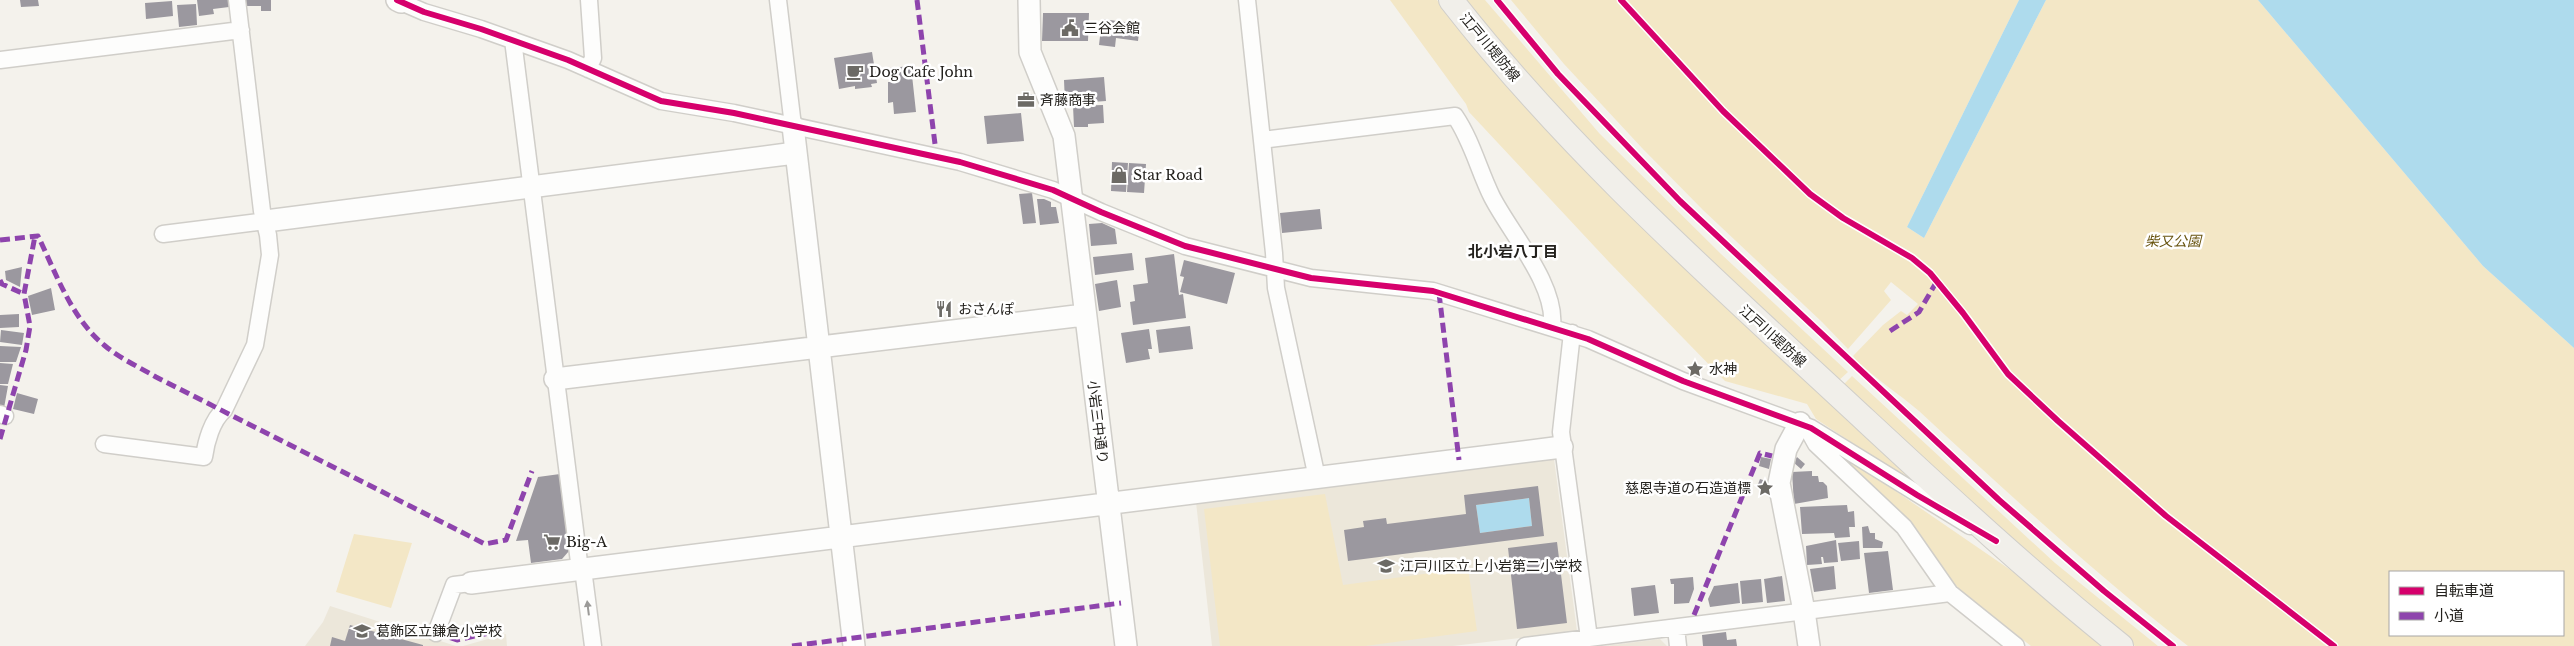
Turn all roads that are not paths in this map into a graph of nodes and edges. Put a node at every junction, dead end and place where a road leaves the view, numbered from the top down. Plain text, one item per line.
1 (237, 0) edge
2 (589, 0) edge
3 (778, 0) edge
4 (784, 0) edge
5 (789, 0) edge
6 (1029, 0) edge
7 (1247, 0) edge
8 (1451, 0) edge
9 (408, 3) edge
10 (241, 30) junction
11 (512, 40) junction
12 (0, 60) edge
13 (588, 69) junction
14 (793, 126) junction
15 (1262, 140) junction
16 (795, 153) junction
17 (531, 189) junction
18 (1072, 198) junction
19 (266, 221) junction
20 (163, 234) dead end
21 (1274, 268) junction
22 (1084, 315) junction
23 (1552, 327) junction
24 (1572, 334) junction
25 (819, 347) junction
26 (554, 379) junction
27 (1803, 425) junction
28 (104, 444) dead end
29 (1562, 447) junction
30 (1317, 478) junction
31 (1108, 504) junction
32 (841, 537) junction
33 (1996, 541) junction
34 (582, 569) junction
35 (471, 583) joint
36 (1950, 592) junction
37 (1804, 611) junction
38 (1676, 628) junction
39 (436, 633) dead end
40 (1589, 638) junction
41 (593, 646) edge
42 (854, 646) edge
43 (1126, 646) edge
44 (1525, 646) edge
45 (1678, 646) edge
46 (1809, 646) edge
47 (2016, 646) edge
48 (2121, 646) edge

1 - 10 street
2 - 13 street
3 - 14 street
4 - 5 street
6 - 18 street, 小岩三中通り
7 - 15 street
8 - 33 main road, 江戸川堤防線
9 - 11 street
10 - 12 street
10 - 19 street
11 - 13 street
11 - 17 street
13 - 14 street
14 - 16 street
14 - 18 street
15 - 21 street
15 - 23 street
16 - 17 street
16 - 25 street
17 - 19 street
17 - 26 street
18 - 21 street
18 - 22 street, 小岩三中通り
19 - 20 street
19 - 28 street
21 - 23 street
21 - 30 street
22 - 25 street
22 - 31 street, 小岩三中通り
23 - 24 street
24 - 27 street
24 - 29 street
25 - 26 street
25 - 32 street
26 - 34 street
27 - 33 street
27 - 36 street
27 - 37 street
29 - 30 street
29 - 40 street
30 - 31 street
31 - 32 street
31 - 43 street, 小岩三中通り
32 - 34 street
32 - 42 street
33 - 48 main road, 江戸川堤防線
34 - 35 street
41 -> 34 street
35 - 39 street
36 - 37 street
36 - 47 street
37 - 38 street
37 - 46 street
38 - 40 street
38 - 45 street
40 - 44 street

